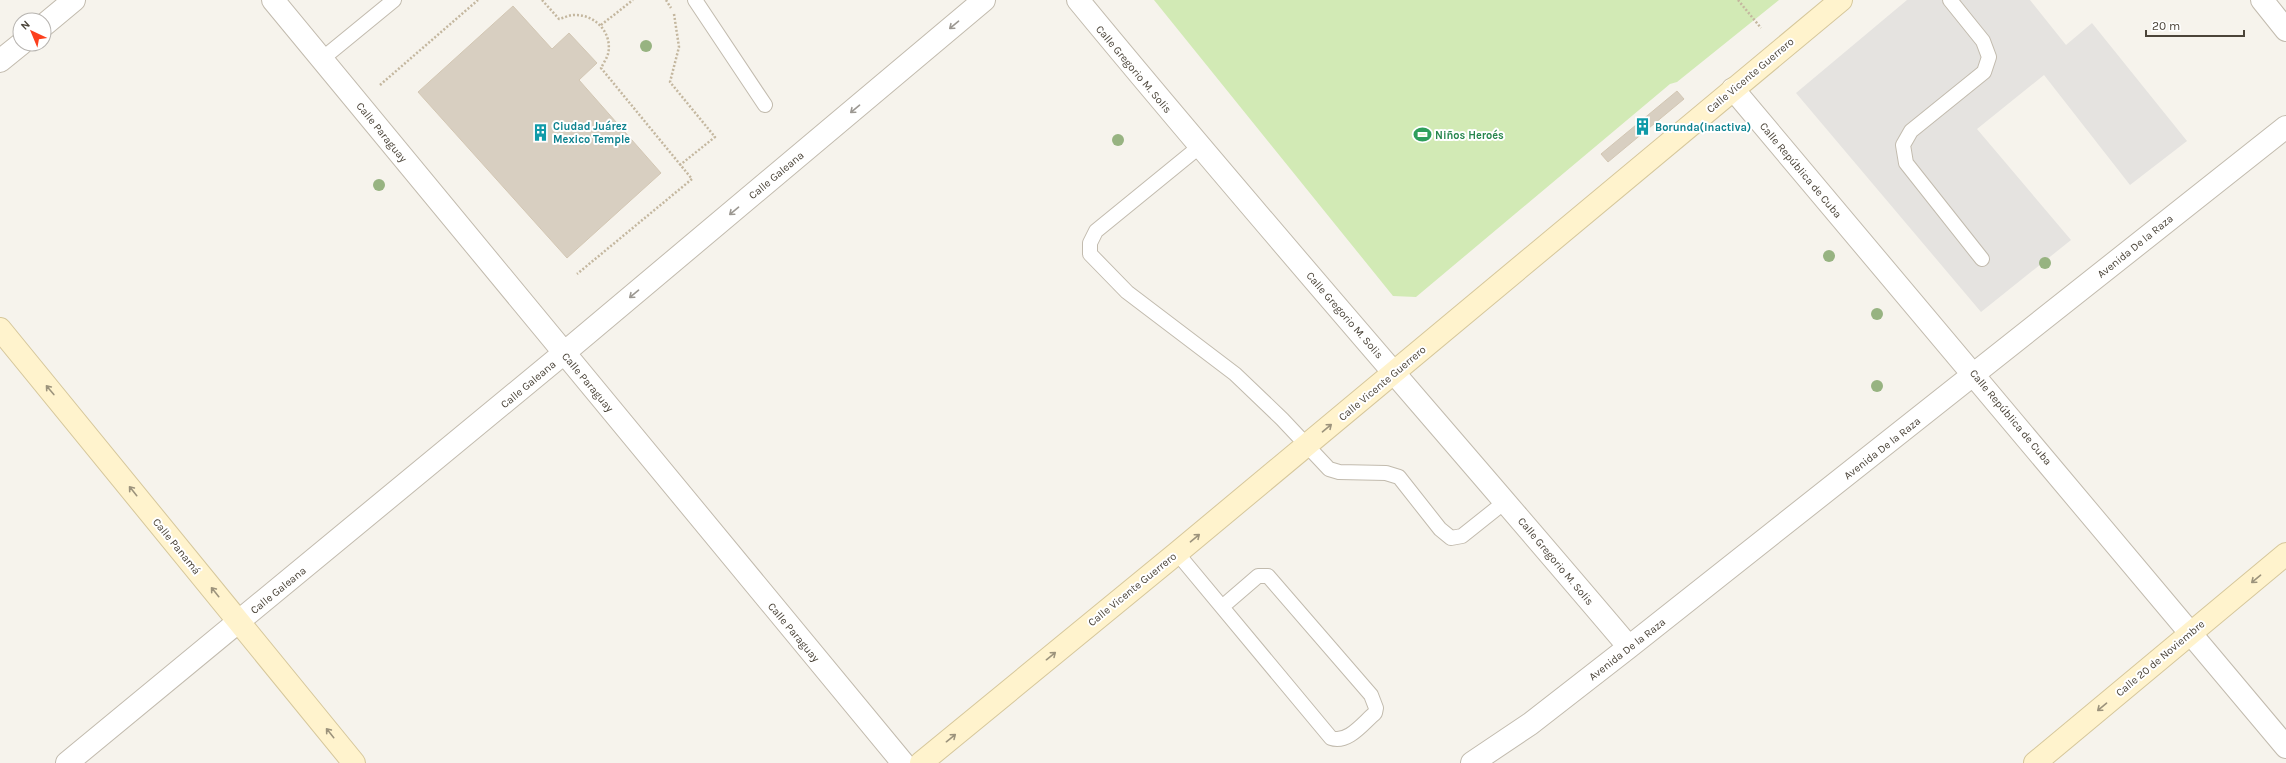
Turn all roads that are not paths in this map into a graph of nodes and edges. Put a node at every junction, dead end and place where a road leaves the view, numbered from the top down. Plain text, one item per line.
1 (74, 0) edge
2 (273, 0) edge
3 (394, 0) edge
4 (695, 0) edge
5 (984, 0) edge
6 (1078, 0) edge
7 (1841, 0) edge
8 (1950, 0) edge
9 (2262, 0) edge
10 (52, 18) edge
11 (2286, 30) edge
12 (12, 51) edge
13 (322, 59) junction
14 (0, 61) edge
15 (1733, 89) junction
16 (766, 106) dead end
17 (2286, 127) edge
18 (1199, 147) junction
19 (1982, 259) dead end
20 (0, 329) edge
21 (564, 354) junction
22 (1394, 373) junction
23 (1975, 374) junction
24 (1307, 445) junction
25 (1506, 501) junction
26 (1177, 553) junction
27 (2286, 554) edge
28 (1222, 607) junction
29 (239, 622) junction
30 (2191, 632) junction
31 (1629, 647) junction
32 (2286, 747) edge
33 (67, 763) edge
34 (354, 763) edge
35 (903, 763) edge
36 (921, 763) edge
37 (1472, 763) edge
38 (2035, 763) edge

1 - 10 street
2 - 13 street, Calle Paraguay
3 - 13 lane
4 - 16 lane
5 -> 21 street, Calle Galeana
6 - 18 street, Calle Gregorio M. Solis
7 - 15 main road, Calle Vicente Guerrero
8 - 19 lane
9 - 11 street
12 - 14 street
13 - 21 street, Calle Paraguay
15 - 22 main road, Calle Vicente Guerrero
15 - 23 street, Calle República de Cuba
17 - 23 street, Avenida De la Raza
18 - 22 street, Calle Gregorio M. Solis
18 - 24 lane
29 -> 20 main road, Calle Panamá
21 - 29 street, Calle Galeana
21 - 35 street, Calle Paraguay
24 -> 22 main road, Calle Vicente Guerrero
22 - 25 street, Calle Gregorio M. Solis
23 - 30 street, Calle República de Cuba
23 - 31 street, Avenida De la Raza
24 - 25 lane
26 -> 24 main road, Calle Vicente Guerrero
25 - 31 street, Calle Gregorio M. Solis
26 - 28 lane
36 -> 26 main road, Calle Vicente Guerrero
27 -> 30 main road, Calle 20 de Noviembre
28 - 28 lane
29 - 33 street, Calle Galeana
34 -> 29 main road, Calle Panamá
30 - 32 street, Calle República de Cuba
30 -> 38 main road, Calle 20 de Noviembre
31 - 37 street, Avenida De la Raza

